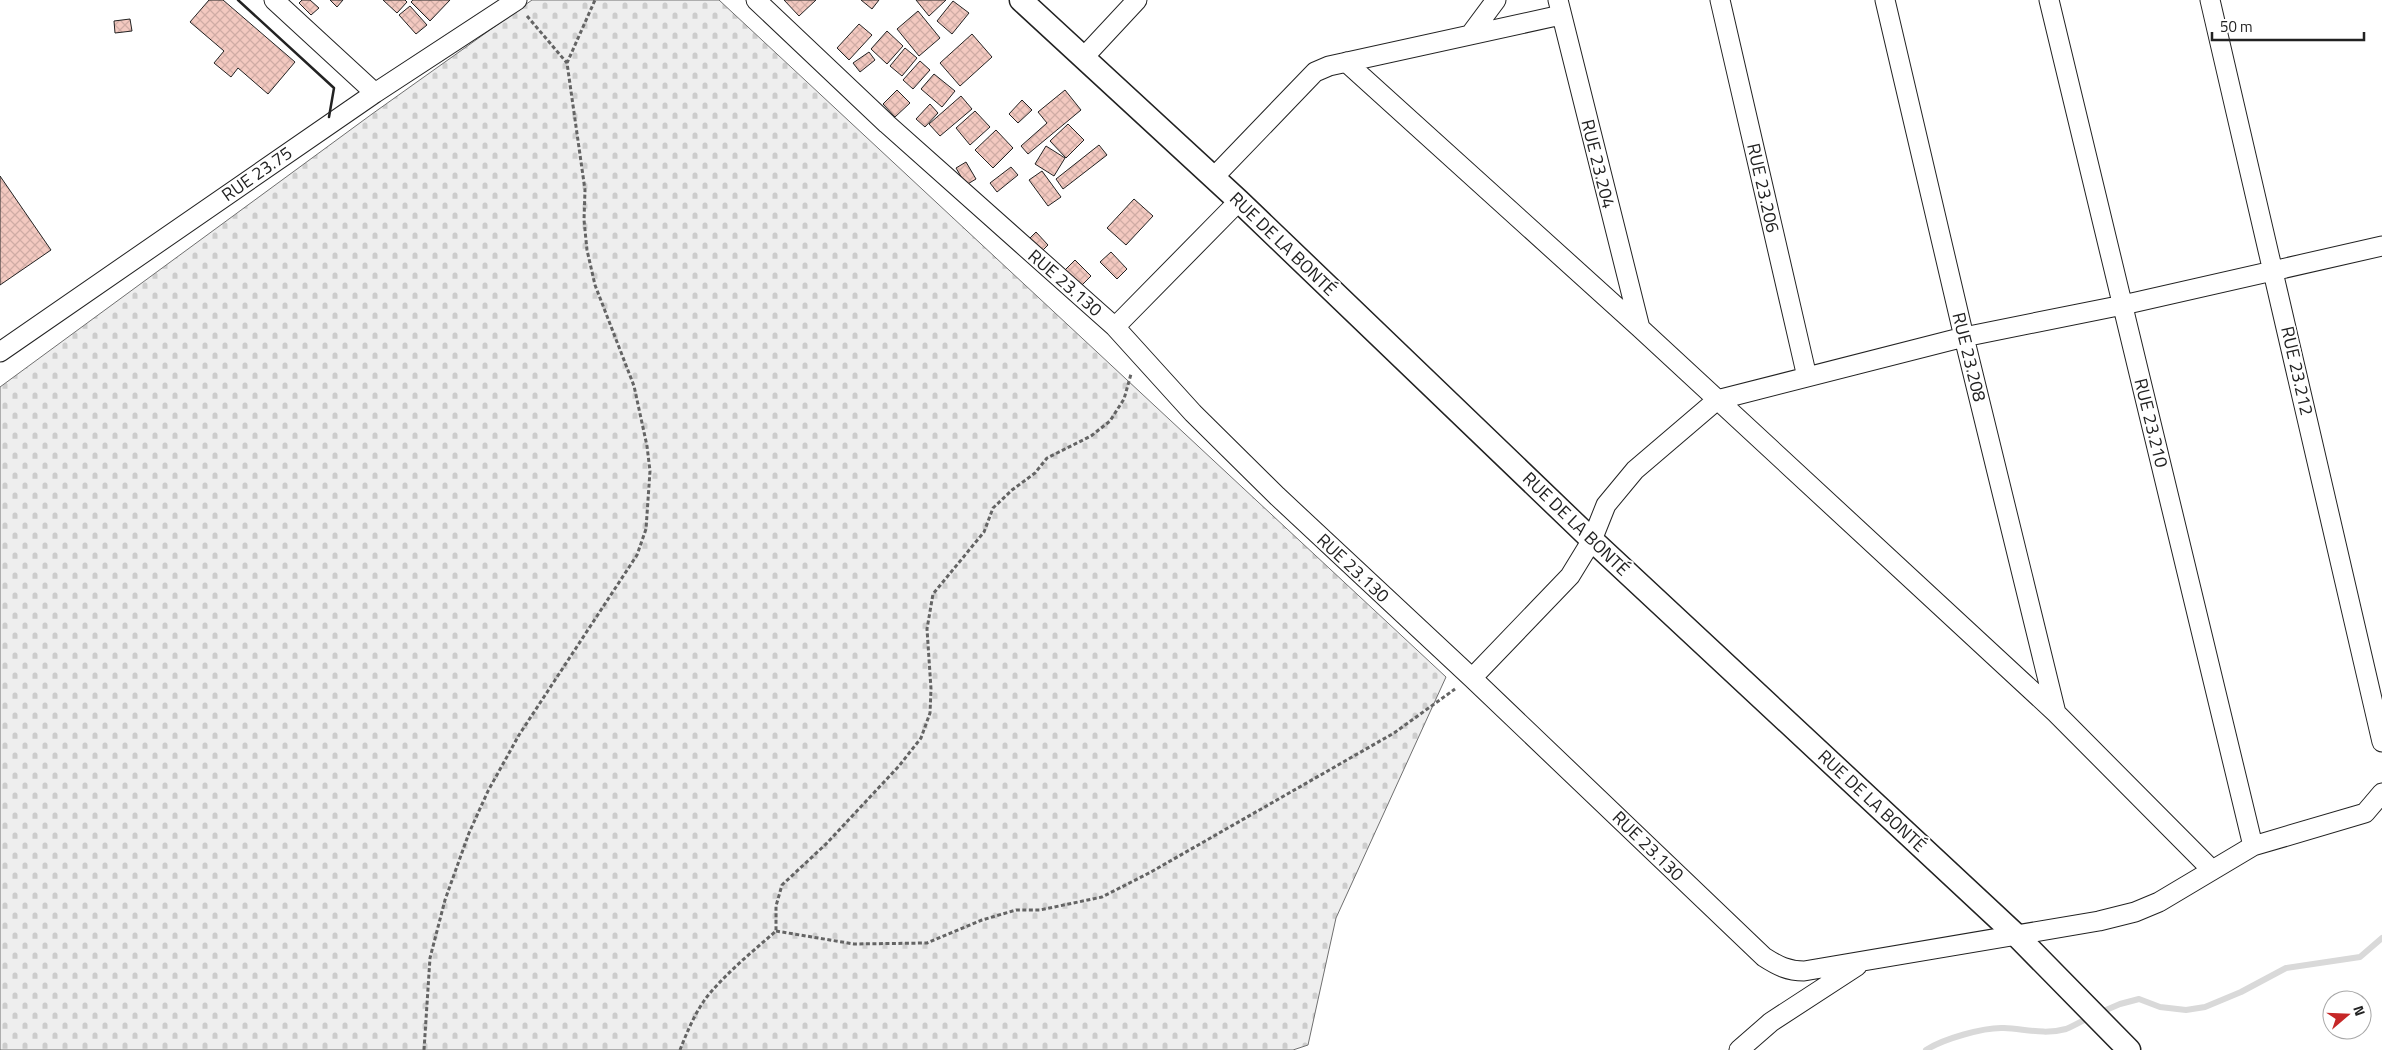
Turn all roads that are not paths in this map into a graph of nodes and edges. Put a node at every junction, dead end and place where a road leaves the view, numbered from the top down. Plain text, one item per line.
1 (274, 0) edge
2 (756, 0) edge
3 (1021, 0) edge
4 (1137, 0) edge
5 (1496, 0) edge
6 (1720, 0) edge
7 (1885, 0) edge
8 (2049, 0) edge
9 (2210, 0) edge
10 (515, 1) edge
11 (1560, 7) edge
12 (1470, 35) junction
13 (1083, 58) junction
14 (1346, 62) junction
15 (375, 93) junction
16 (1213, 178) junction
17 (1239, 201) junction
18 (2382, 246) edge
19 (2274, 272) junction
20 (2123, 305) junction
21 (1115, 327) junction
22 (1640, 328) junction
23 (1964, 337) junction
24 (0, 352) edge
25 (1807, 377) junction
26 (1717, 400) junction
27 (1592, 540) junction
28 (1472, 678) junction
29 (2056, 713) junction
30 (2382, 742) edge
31 (2382, 793) edge
32 (2253, 846) junction
33 (2211, 869) junction
34 (2016, 936) junction
35 (1864, 961) junction
36 (2127, 1047) edge
37 (1739, 1050) edge

1 - 15 street
2 - 21 street, RUE 23.130
3 - 13 street, RUE DE LA BONTÉ
4 - 13 street
5 - 12 street
6 - 25 street, RUE 23.206
7 - 23 street, RUE 23.208
8 - 20 street, RUE 23.210
9 - 19 street, RUE 23.212
10 - 15 street, RUE 23.75
11 - 12 street
11 - 22 street, RUE 23.204
12 - 14 street
13 - 16 street, RUE DE LA BONTÉ
14 - 16 street
14 - 22 street
15 - 24 street, RUE 23.75
16 - 17 street, RUE DE LA BONTÉ
17 - 21 street
17 - 27 street, RUE DE LA BONTÉ
18 - 19 street
19 - 20 street
19 - 30 street, RUE 23.212
20 - 23 street
20 - 32 street, RUE 23.210
21 - 28 street, RUE 23.130
22 - 26 street
23 - 25 street
23 - 29 street, RUE 23.208
25 - 26 street
26 - 27 street
26 - 29 street
27 - 28 street
27 - 34 street, RUE DE LA BONTÉ
28 - 35 street, RUE 23.130
29 - 33 street
31 - 32 street, RUE 23.130
32 - 33 street, RUE 23.130
33 - 34 street, RUE 23.130
34 - 35 street, RUE 23.130
34 - 36 street, RUE DE LA BONTÉ
35 - 37 street

